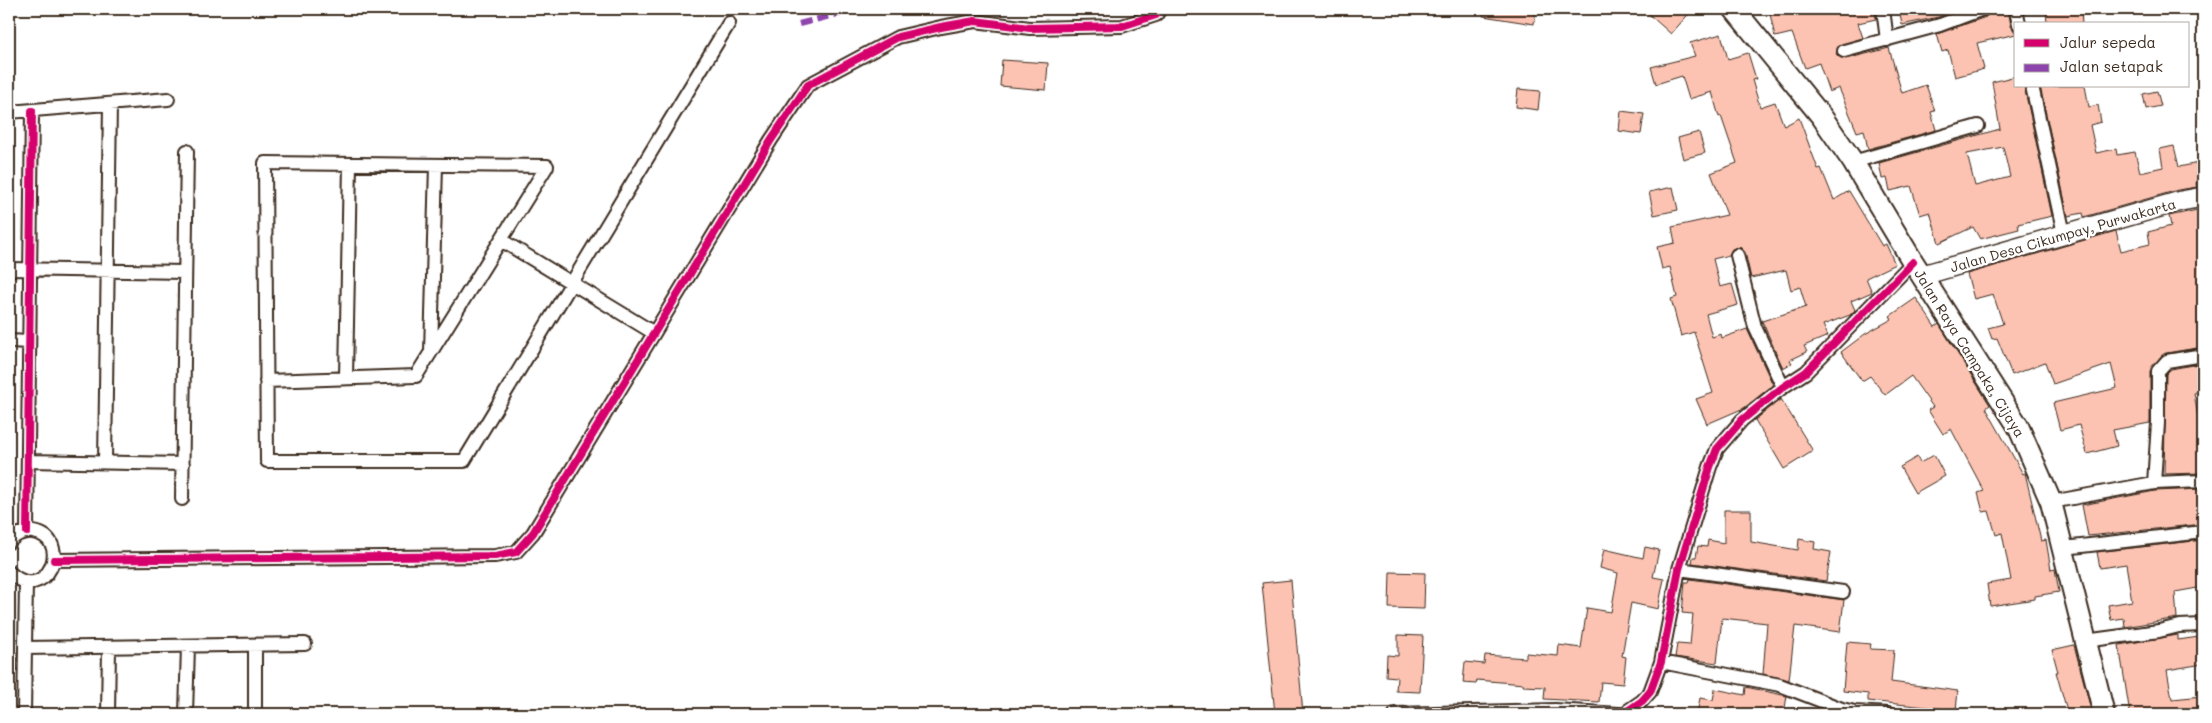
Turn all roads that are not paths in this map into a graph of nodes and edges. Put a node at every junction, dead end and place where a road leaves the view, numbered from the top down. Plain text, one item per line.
1 (1160, 9) edge
2 (1734, 9) edge
3 (1882, 9) edge
4 (1983, 9) edge
5 (2016, 9) edge
6 (2019, 22) edge
7 (729, 23) dead end
8 (1887, 40) junction
9 (1844, 51) dead end
10 (2032, 88) edge
11 (168, 99) dead end
12 (110, 104) junction
13 (32, 111) junction
14 (9, 112) edge
15 (1978, 126) dead end
16 (187, 152) dead end
17 (1853, 162) junction
18 (350, 164) junction
19 (436, 164) junction
20 (2203, 197) edge
21 (2064, 234) junction
22 (501, 240) junction
23 (1737, 255) dead end
24 (9, 269) edge
25 (1918, 269) junction
26 (30, 270) junction
27 (108, 271) junction
28 (185, 272) junction
29 (572, 283) junction
30 (654, 332) junction
31 (9, 341) edge
32 (29, 342) junction
33 (431, 353) junction
34 (2203, 355) edge
35 (346, 378) junction
36 (266, 381) junction
37 (1783, 387) junction
38 (28, 461) junction
39 (105, 462) junction
40 (183, 464) junction
41 (2203, 481) edge
42 (2154, 483) junction
43 (182, 499) dead end
44 (2051, 502) junction
45 (27, 532) junction
46 (2203, 532) edge
47 (9, 542) edge
48 (2064, 548) junction
49 (54, 560) junction
50 (1679, 569) junction
51 (9, 572) edge
52 (26, 582) junction
53 (1843, 592) dead end
54 (2203, 625) edge
55 (2085, 641) junction
56 (305, 644) dead end
57 (255, 645) junction
58 (188, 646) junction
59 (25, 648) junction
60 (109, 648) junction
61 (1661, 662) junction
62 (24, 714) edge
63 (108, 714) edge
64 (186, 714) edge
65 (255, 714) edge
66 (1395, 714) edge
67 (1621, 714) edge
68 (1888, 714) edge
69 (2104, 714) edge

1 - 30 street
2 - 17 main road, Jalan Raya Campaka, Cijaya
3 - 8 street
4 - 8 street
5 - 6 street
7 - 29 street
8 - 9 street
10 - 21 street
11 - 12 street
12 - 13 street
12 - 27 street
13 - 14 street
13 - 26 street
15 - 17 street
16 - 28 street
17 - 25 main road, Jalan Raya Campaka, Cijaya
18 - 19 street
18 - 35 street
18 - 36 street
19 - 22 street
19 - 33 street
20 - 21 street, Jalan Desa Cikumpay, Purwakarta
21 - 25 street, Jalan Desa Cikumpay, Purwakarta
22 - 29 street
22 - 33 street
23 - 37 street
24 - 26 street
25 - 37 street
25 - 44 main road, Jalan Raya Campaka, Cijaya
26 - 27 street
26 - 32 street
27 - 28 street
27 - 39 street
28 - 40 street
29 - 30 street
29 - 36 street
30 - 49 street
31 - 32 street
32 - 38 street
33 - 35 street
34 - 42 street
35 - 36 street
37 - 50 street
38 - 39 street
38 - 45 street
39 - 40 street
40 - 43 street
41 - 42 street
42 - 44 street
44 - 48 main road, Jalan Raya Campaka, Cijaya
45 - 47 street
45 - 49 street
46 - 48 street
48 - 55 main road, Jalan Raya Campaka, Cijaya
49 - 52 street
50 - 53 street
50 - 61 street
51 - 52 street
52 - 59 street
54 - 55 street
55 - 69 main road, Jalan Raya Campaka, Cijaya
56 - 57 street
57 - 58 street
57 - 65 street
58 - 60 street
58 - 64 street
59 - 60 street
59 - 62 street
60 - 63 street
61 - 67 street
61 - 68 street
66 - 67 street

